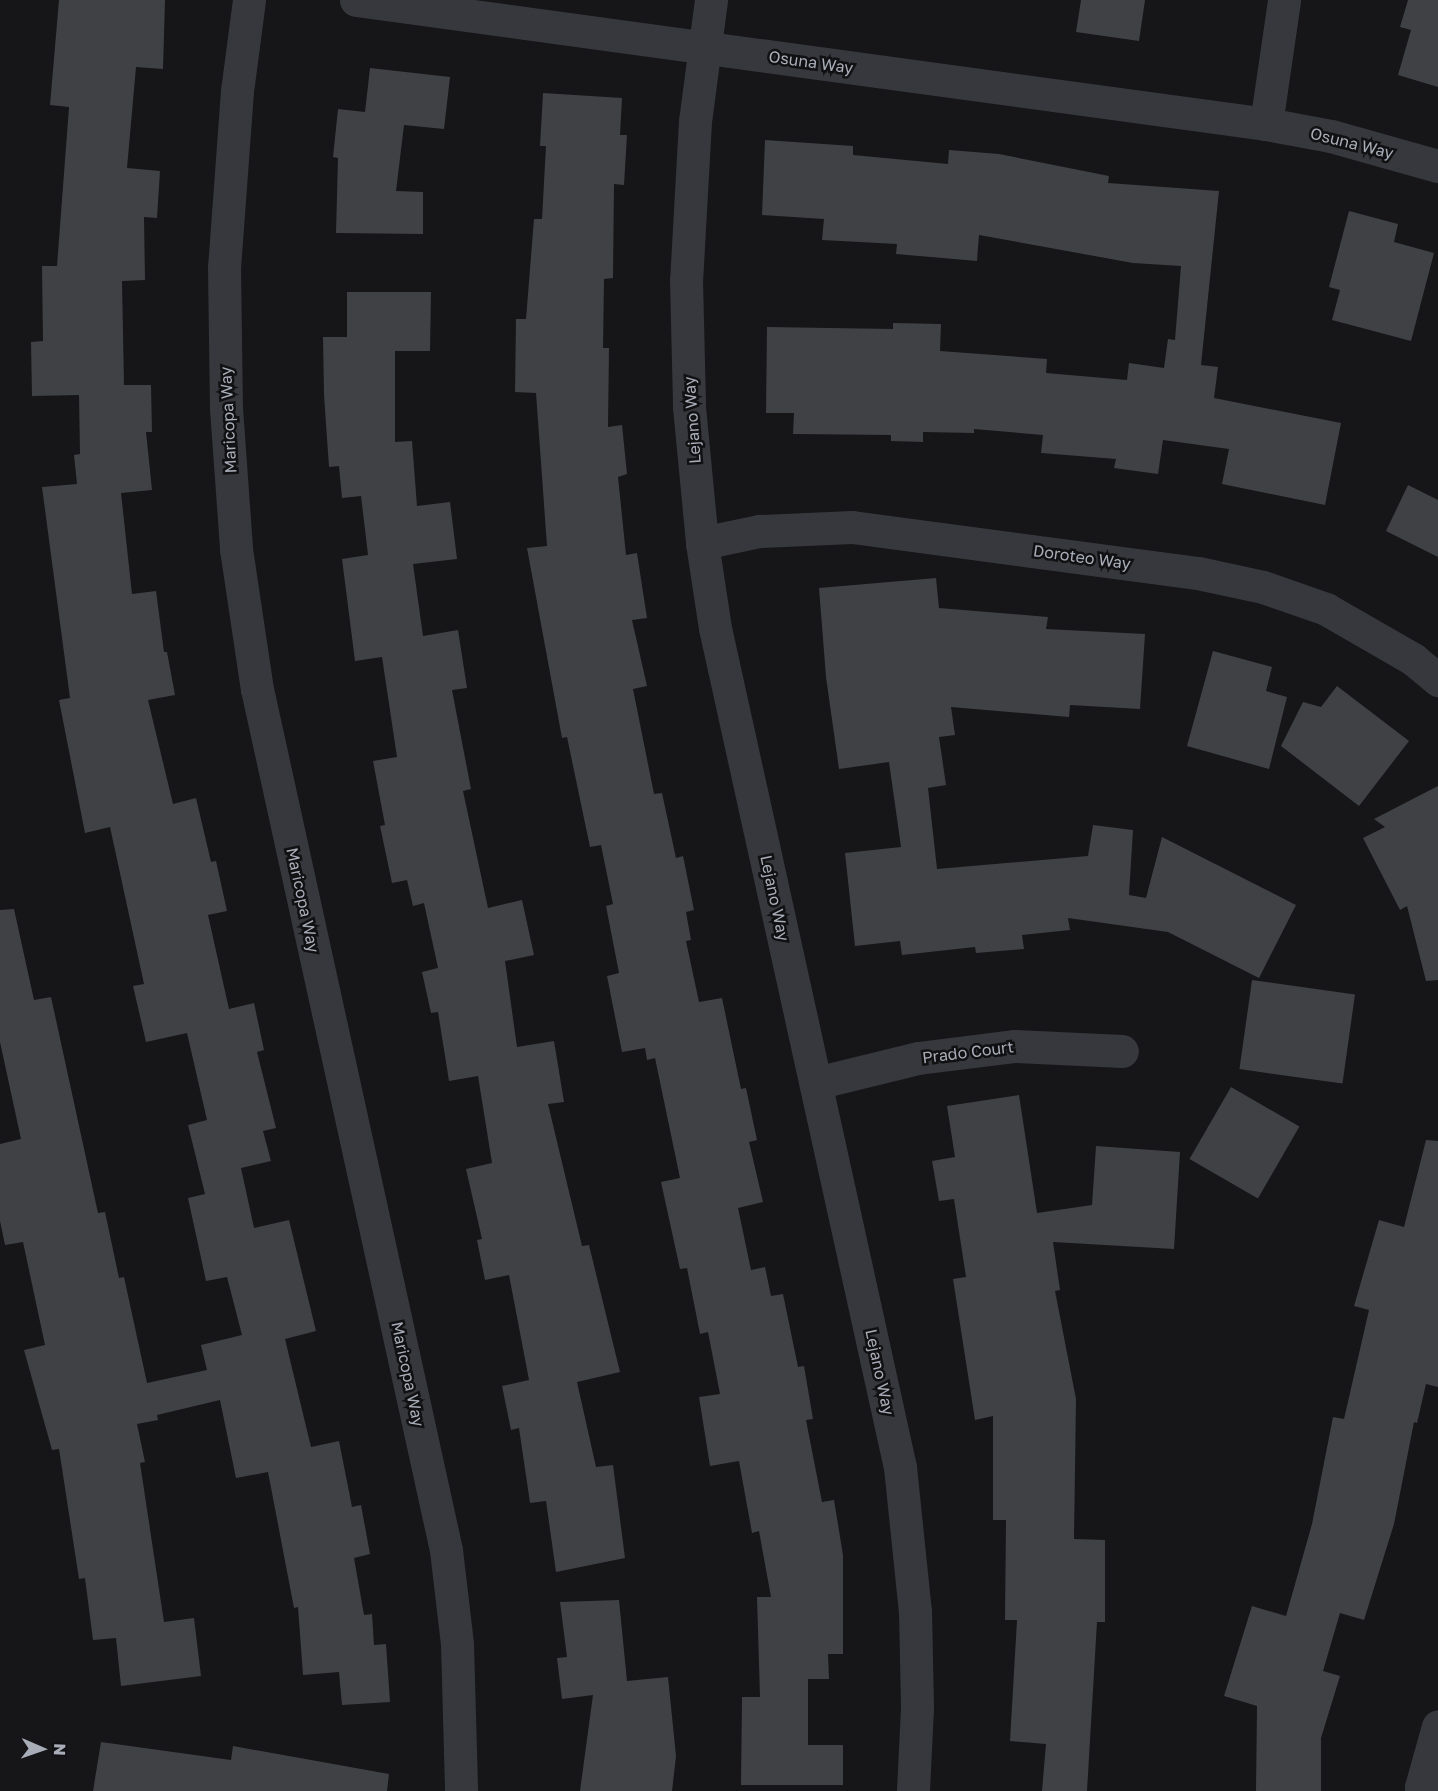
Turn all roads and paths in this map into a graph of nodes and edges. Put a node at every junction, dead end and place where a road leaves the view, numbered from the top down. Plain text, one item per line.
1 (249, 0) edge
2 (356, 0) edge
3 (711, 0) edge
4 (1284, 0) edge
5 (704, 47) junction
6 (1266, 124) junction
7 (1438, 166) edge
8 (702, 543) junction
9 (1438, 680) edge
10 (1122, 1051) dead end
11 (816, 1083) junction
12 (1438, 1726) edge
13 (461, 1791) edge
14 (913, 1791) edge
15 (1428, 1791) edge

1 - 13 street, Maricopa Way
2 - 5 street, Osuna Way
3 - 5 street, Lejano Way
4 - 6 street
5 - 6 street, Osuna Way
5 - 8 street, Lejano Way
6 - 7 street, Osuna Way
8 - 9 street, Doroteo Way
8 - 11 street, Lejano Way
10 - 11 street, Prado Court
11 - 14 street, Lejano Way
12 - 15 street

